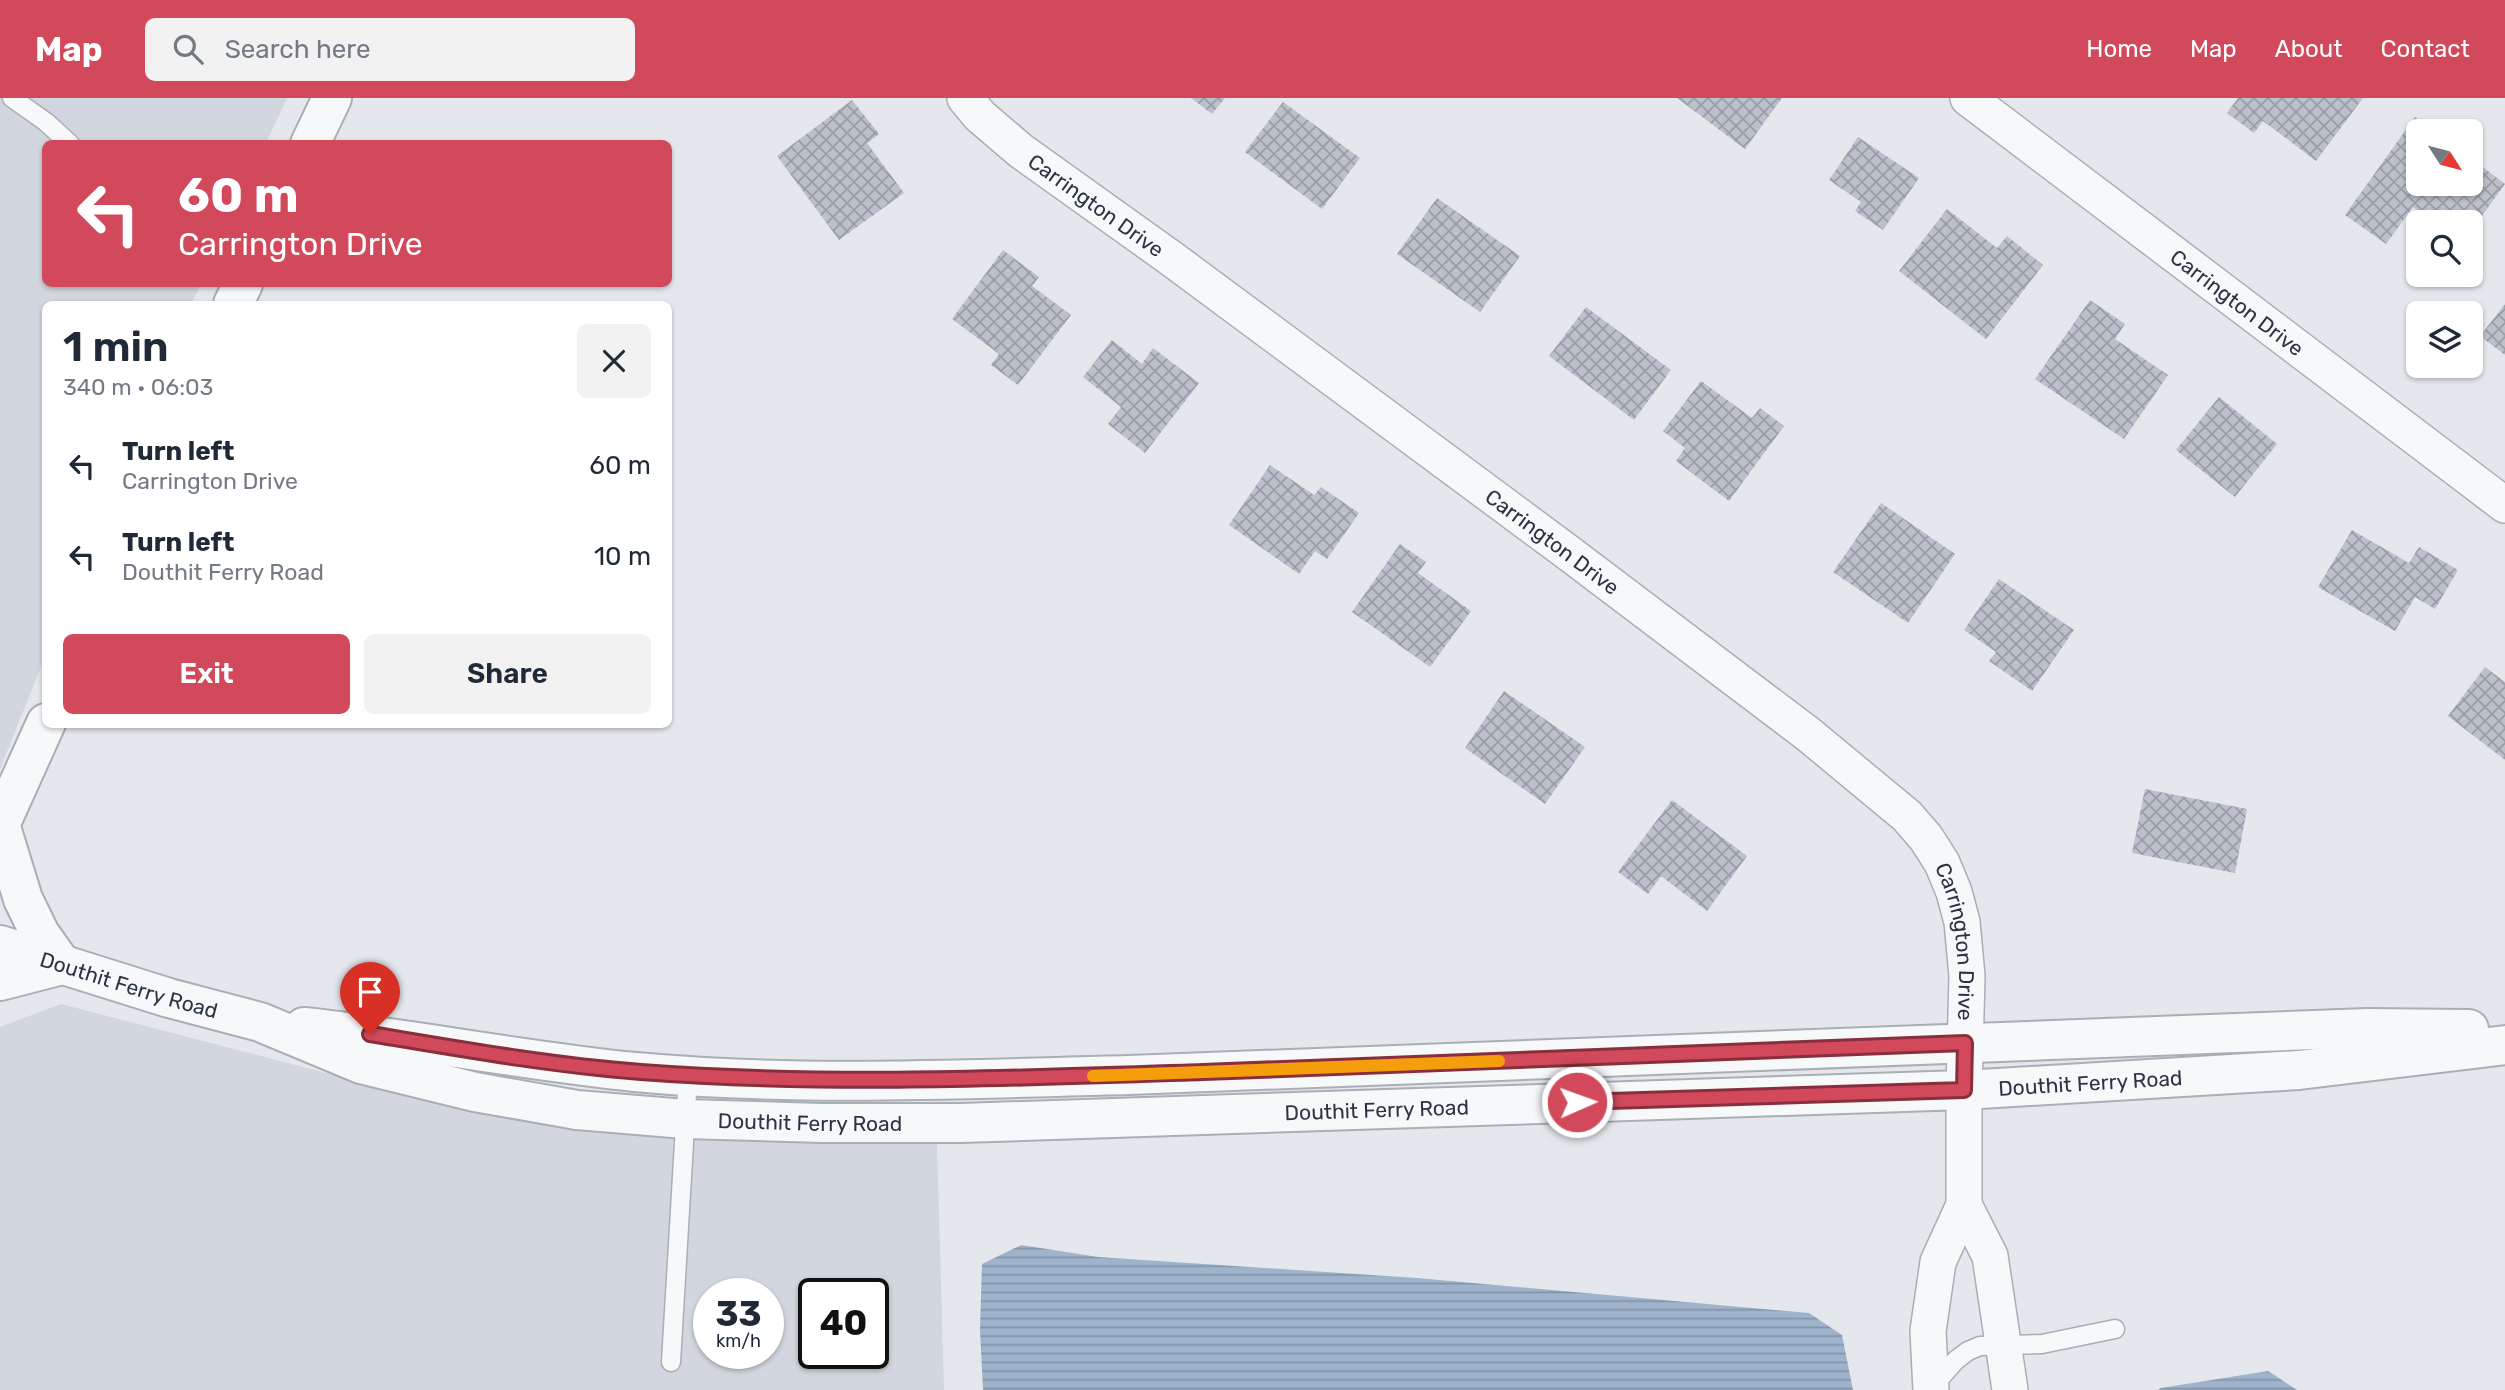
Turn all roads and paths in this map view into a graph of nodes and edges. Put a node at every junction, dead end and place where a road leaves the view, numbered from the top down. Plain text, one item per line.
1 (12, 98) edge
2 (332, 98) edge
3 (965, 98) edge
4 (1968, 98) edge
5 (66, 140) edge
6 (312, 140) edge
7 (2505, 505) edge
8 (44, 728) edge
9 (0, 824) edge
10 (0, 945) edge
11 (62, 965) junction
12 (0, 981) edge
13 (260, 1022) junction
14 (2505, 1029) edge
15 (1965, 1043) junction
16 (2505, 1045) edge
17 (688, 1075) junction
18 (1964, 1090) junction
19 (685, 1119) junction
20 (1964, 1205) junction
21 (2115, 1329) dead end
22 (2004, 1346) junction
23 (671, 1362) dead end
24 (1931, 1390) edge
25 (2010, 1390) edge

1 - 5 lane
2 - 6 street
3 - 15 street, Carrington Drive
4 - 7 street, Carrington Drive
8 - 9 street
9 - 11 street
10 - 11 street, Douthit Ferry Road
11 - 12 street
11 - 13 street, Douthit Ferry Road
13 - 17 street, Douthit Ferry Road
13 - 19 street, Douthit Ferry Road
14 - 15 street, Douthit Ferry Road
15 - 17 street, Douthit Ferry Road
15 - 18 street, Carrington Drive
16 - 18 street, Douthit Ferry Road
17 - 19 lane
18 - 19 street, Douthit Ferry Road
18 - 20 street, Carrington Drive
19 - 23 lane
20 - 22 street
20 - 24 street
21 - 22 lane
22 - 24 lane
22 - 25 street

